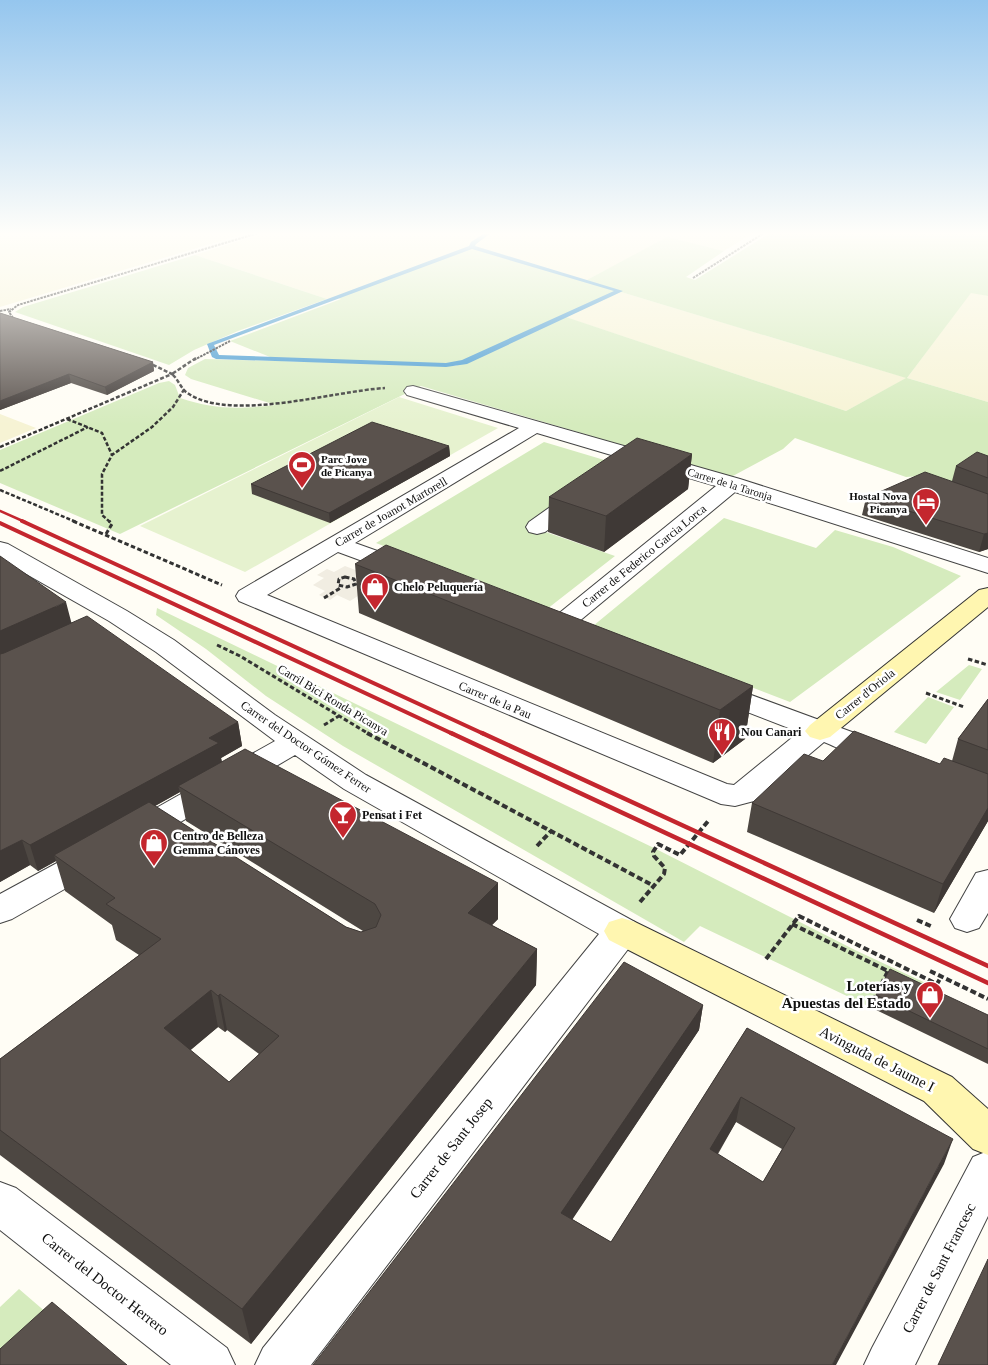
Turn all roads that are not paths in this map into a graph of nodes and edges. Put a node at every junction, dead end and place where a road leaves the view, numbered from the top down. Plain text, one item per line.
1 (413, 390) road end
2 (534, 427) junction
3 (732, 484) junction
4 (594, 487) edge
5 (862, 506) dead end
6 (836, 517) junction
7 (537, 527) dead end
8 (337, 544) junction
9 (0, 549) edge
10 (988, 566) edge
11 (428, 578) edge
12 (988, 595) edge
13 (248, 596) joint
14 (583, 638) edge
15 (698, 683) edge
16 (820, 731) junction
17 (296, 742) junction
18 (906, 764) edge
19 (743, 794) joint
20 (988, 882) edge
21 (0, 910) edge
22 (967, 918) dead end
23 (629, 919) junction
24 (988, 1136) edge
25 (988, 1171) edge
26 (0, 1203) edge
27 (210, 1365) edge
28 (280, 1365) edge
29 (889, 1365) edge

1 - 2 street, Carrer de la Taronja
2 - 3 street, Carrer de la Taronja
2 - 8 street, Carrer de Joanot Martorell
3 - 6 street, Carrer de la Taronja
3 - 14 street, Carrer de Federico Garcia Lorca
4 - 7 street
5 - 6 street
6 - 10 street, Carrer de la Taronja
8 - 11 street
8 - 13 street, Carrer de Joanot Martorell
9 - 17 street, Carrer del Doctor Gómez Ferrer
12 - 16 street, Carrer d'Oriola
13 - 19 street, Carrer de la Pau
15 - 16 street
16 - 18 street
16 - 19 street, Carrer d'Oriola
17 - 21 street
17 - 23 street, Carrer del Doctor Gómez Ferrer
20 - 22 street
23 - 24 street, Avinguda de Jaume I
23 - 28 street, Carrer de Sant Josep
25 - 29 street, Carrer de Sant Francesc
26 - 27 street, Carrer del Doctor Herrero

